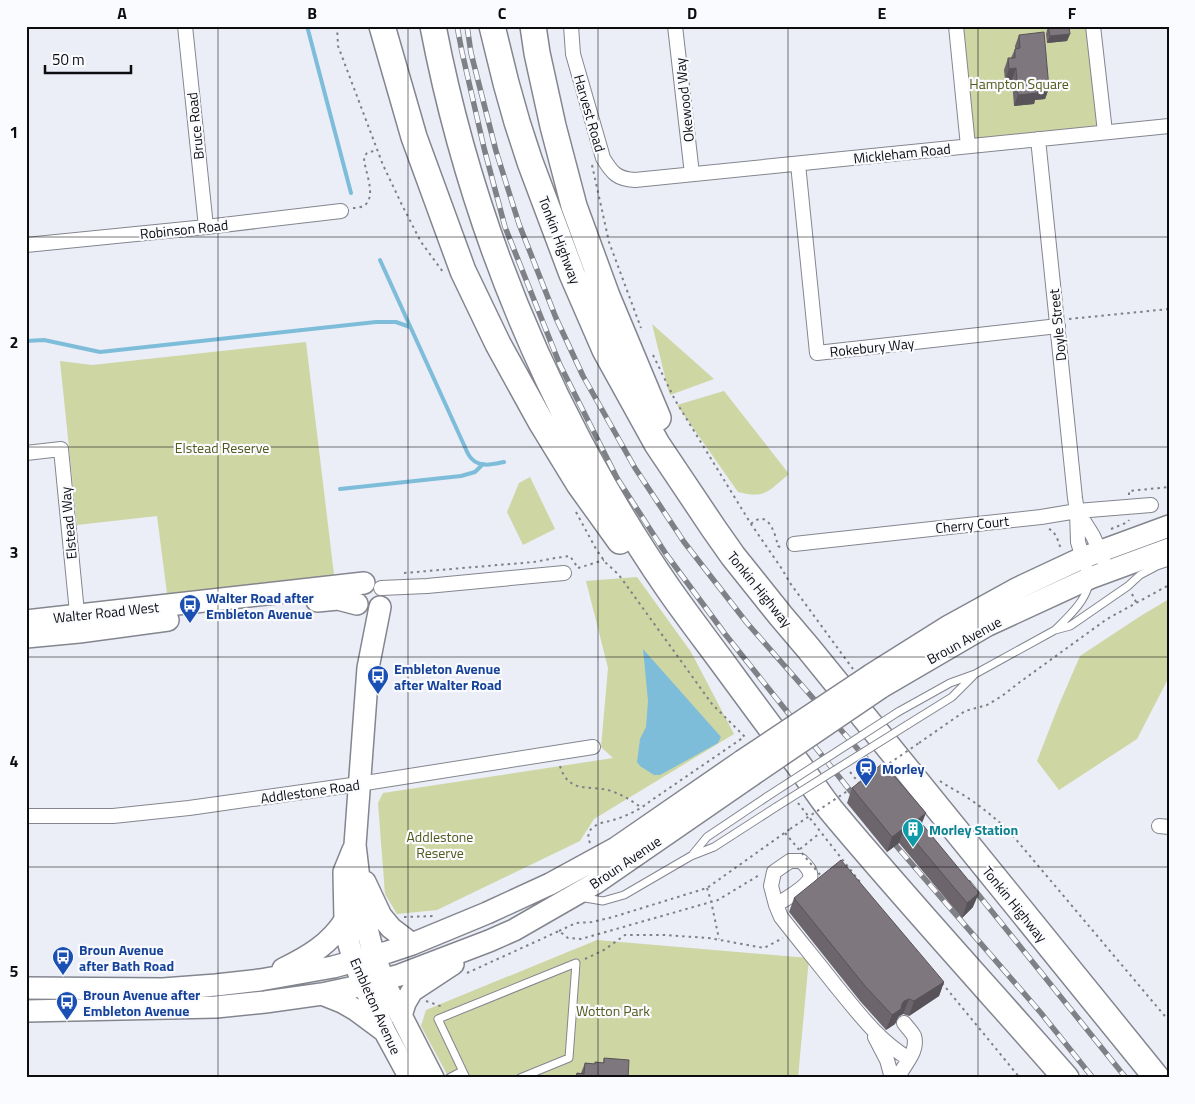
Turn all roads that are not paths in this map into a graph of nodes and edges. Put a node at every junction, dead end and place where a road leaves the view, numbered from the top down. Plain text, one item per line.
1 (185, 26) edge
2 (382, 26) edge
3 (433, 26) edge
4 (492, 26) edge
5 (533, 26) edge
6 (571, 26) edge
7 (676, 26) edge
8 (956, 26) edge
9 (1093, 26) edge
10 (1169, 126) edge
11 (1105, 132) junction
12 (1038, 139) junction
13 (968, 146) junction
14 (798, 164) junction
15 (692, 174) junction
16 (635, 180) joint
17 (341, 211) road end
18 (206, 226) junction
19 (26, 245) edge
20 (1057, 323) junction
21 (26, 453) edge
22 (689, 492) junction
23 (1151, 505) dead end
24 (1078, 511) junction
25 (1169, 526) edge
26 (794, 544) road end
27 (1169, 548) edge
28 (1169, 562) edge
29 (1095, 565) junction
30 (564, 573) road end
31 (371, 599) junction
32 (26, 621) edge
33 (78, 624) junction
34 (1055, 630) junction
35 (26, 637) edge
36 (716, 653) junction
37 (975, 674) junction
38 (593, 747) dead end
39 (359, 784) junction
40 (26, 816) edge
41 (355, 845) junction
42 (691, 856) junction
43 (358, 870) junction
44 (563, 889) junction
45 (776, 905) dead end
46 (345, 920) junction
47 (488, 941) junction
48 (412, 944) junction
49 (364, 959) junction
50 (260, 980) junction
51 (374, 983) junction
52 (26, 988) edge
53 (322, 994) junction
54 (26, 1011) edge
55 (401, 1016) junction
56 (865, 1022) junction
57 (904, 1023) dead end
58 (385, 1032) junction
59 (909, 1059) junction
60 (464, 1074) edge
61 (410, 1078) edge
62 (433, 1078) edge
63 (449, 1078) edge
64 (520, 1078) edge
65 (892, 1078) edge
66 (898, 1078) edge
67 (1066, 1078) edge
68 (1157, 1078) edge

1 - 18 street, Bruce Road
2 - 36 highway
3 - 36 highway
4 - 22 highway, Tonkin Highway
5 - 22 highway
6 - 16 street, Harvest Road
7 - 15 street, Okewood Way
8 - 13 street
9 - 11 street
10 - 11 street, Mickleham Road
11 - 12 street, Mickleham Road
12 - 13 street, Mickleham Road
12 - 20 street, Doyle Street
13 - 14 street, Mickleham Road
14 - 15 street, Mickleham Road
14 - 20 street, Rokebury Way
15 - 16 street, Mickleham Road
17 - 18 street, Robinson Road
18 - 19 street, Robinson Road
20 - 24 street, Doyle Street
21 - 33 street, Elstead Way
22 - 68 highway, Tonkin Highway
23 - 24 street, Cherry Court
24 - 26 street, Cherry Court
24 - 29 street, Doyle Street
25 - 29 main road, Broun Avenue
27 - 29 main road, Broun Avenue
28 - 34 lane
29 - 34 lane
29 - 44 main road, Broun Avenue, bridge
30 - 31 street, Walter Road West
31 - 33 main road, Walter Road West
31 - 39 main road, Embleton Avenue
32 - 33 main road, Walter Road West
33 - 35 main road, Walter Road West
34 - 37 lane
36 - 67 highway
37 - 42 lane, bridge
37 - 42 lane, bridge
38 - 39 street, Addlestone Road
39 - 40 street, Addlestone Road
39 - 41 main road, Embleton Avenue
41 - 43 main road, Embleton Avenue
41 - 46 main road, Embleton Avenue
42 - 44 lane
43 - 48 main road
43 - 49 main road, Embleton Avenue
44 - 47 main road, Broun Avenue
44 - 48 main road, Broun Avenue
45 - 56 street
46 - 49 main road, Embleton Avenue
46 - 50 main road
47 - 51 main road, Broun Avenue
47 - 55 main road
48 - 49 main road, Broun Avenue
49 - 50 main road, Broun Avenue
49 - 51 main road, Embleton Avenue
50 - 52 main road, Broun Avenue
51 - 53 main road, Broun Avenue
51 - 55 main road, Embleton Avenue
51 - 58 main road, Embleton Avenue
53 - 54 main road, Broun Avenue
53 - 58 main road
55 - 62 main road, Embleton Avenue
56 - 59 street
56 - 65 street
57 - 59 street
58 - 61 main road, Embleton Avenue
59 - 66 street
60 - 63 lane
60 - 64 lane

